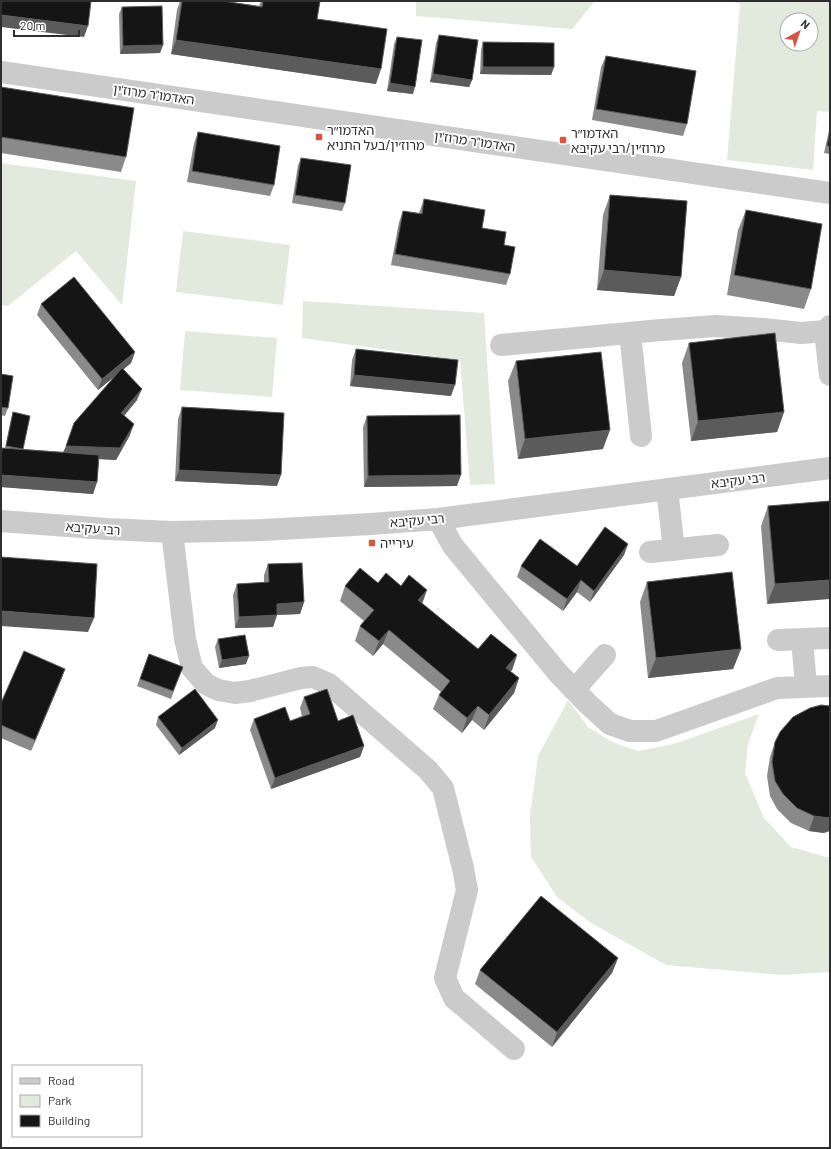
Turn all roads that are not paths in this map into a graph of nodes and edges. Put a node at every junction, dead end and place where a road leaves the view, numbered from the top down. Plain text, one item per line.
1 (1, 72) edge
2 (830, 194) edge
3 (827, 328) edge
4 (630, 333) junction
5 (501, 345) dead end
6 (830, 375) edge
7 (641, 436) dead end
8 (830, 468) edge
9 (667, 489) junction
10 (438, 519) junction
11 (1, 521) edge
12 (172, 532) junction
13 (718, 545) dead end
14 (674, 550) junction
15 (650, 552) dead end
16 (830, 638) edge
17 (802, 639) junction
18 (778, 640) dead end
19 (605, 655) dead end
20 (830, 686) edge
21 (806, 687) junction
22 (574, 690) junction
23 (514, 1049) dead end

1 - 2 street, האדמו"ר מרוז'ין
3 - 4 street
3 - 6 street
4 - 5 street
4 - 7 street
8 - 9 street, רבי עקיבא
9 - 10 street, רבי עקיבא
9 - 14 street
10 - 12 street, רבי עקיבא
10 - 22 street
11 - 12 street, רבי עקיבא
12 - 23 street
13 - 14 street
14 - 15 street
16 - 17 street
17 - 18 street
17 - 21 street
19 - 22 street
20 - 21 street
21 - 22 street

